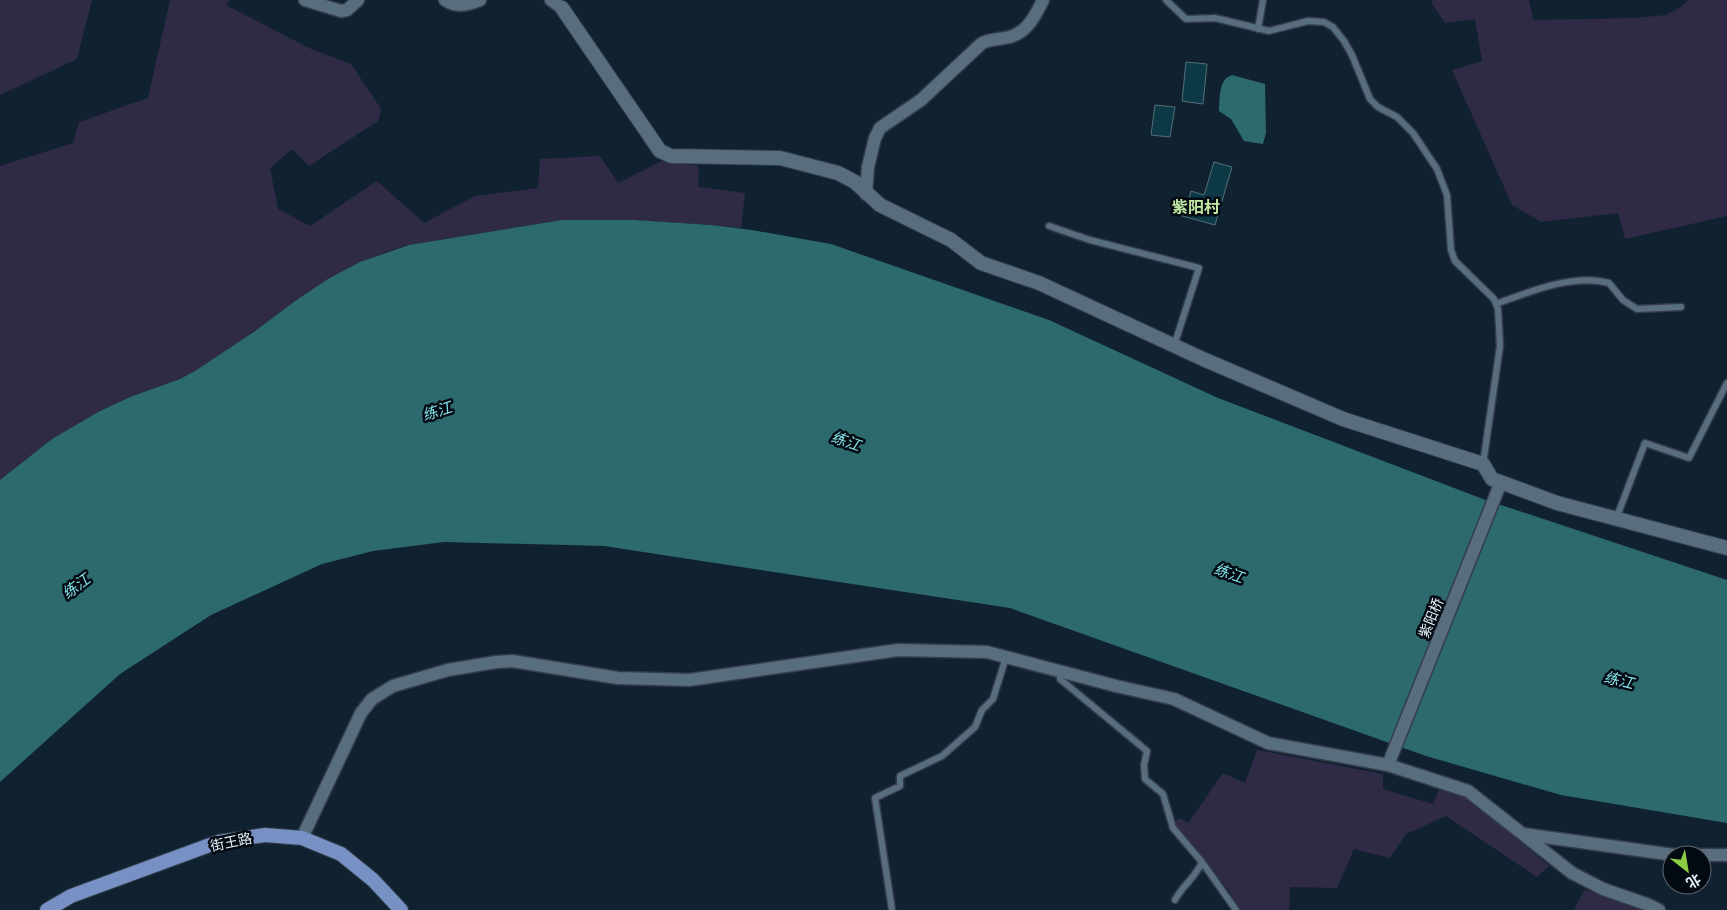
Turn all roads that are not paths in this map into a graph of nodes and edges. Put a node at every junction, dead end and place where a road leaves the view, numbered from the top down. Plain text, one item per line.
1 (305, 0) edge
2 (358, 0) edge
3 (445, 0) edge
4 (480, 0) edge
5 (1043, 0) edge
6 (1166, 0) edge
7 (1263, 0) edge
8 (557, 4) edge
9 (1258, 29) junction
10 (866, 194) junction
11 (1049, 226) dead end
12 (1496, 304) junction
13 (1681, 306) dead end
14 (1174, 346) junction
15 (1727, 383) edge
16 (1483, 464) junction
17 (1501, 482) junction
18 (1616, 518) junction
19 (1727, 548) edge
20 (1006, 657) junction
21 (1060, 671) junction
22 (1388, 765) junction
23 (1523, 834) junction
24 (302, 838) junction
25 (1727, 855) edge
26 (1202, 862) junction
27 (1175, 900) dead end
28 (47, 910) edge
29 (401, 910) edge
30 (892, 910) edge
31 (1236, 910) edge
32 (1659, 910) edge

1 - 2 street
3 - 4 street
5 - 10 street
6 - 9 lane
7 - 9 lane
8 - 10 street
9 - 12 lane
10 - 14 street
11 - 14 lane
12 - 13 lane
12 - 16 lane
14 - 16 street
15 - 18 lane
16 - 17 street
17 - 18 street
17 - 22 street, 紫阳桥
18 - 19 street
20 - 21 street
20 - 24 street
20 - 30 lane
21 - 22 street
21 - 26 lane
22 - 23 street
23 - 25 street
23 - 32 street
24 - 28 main road, 街王路
24 - 29 main road, 街王路
26 - 27 lane
26 - 31 lane

